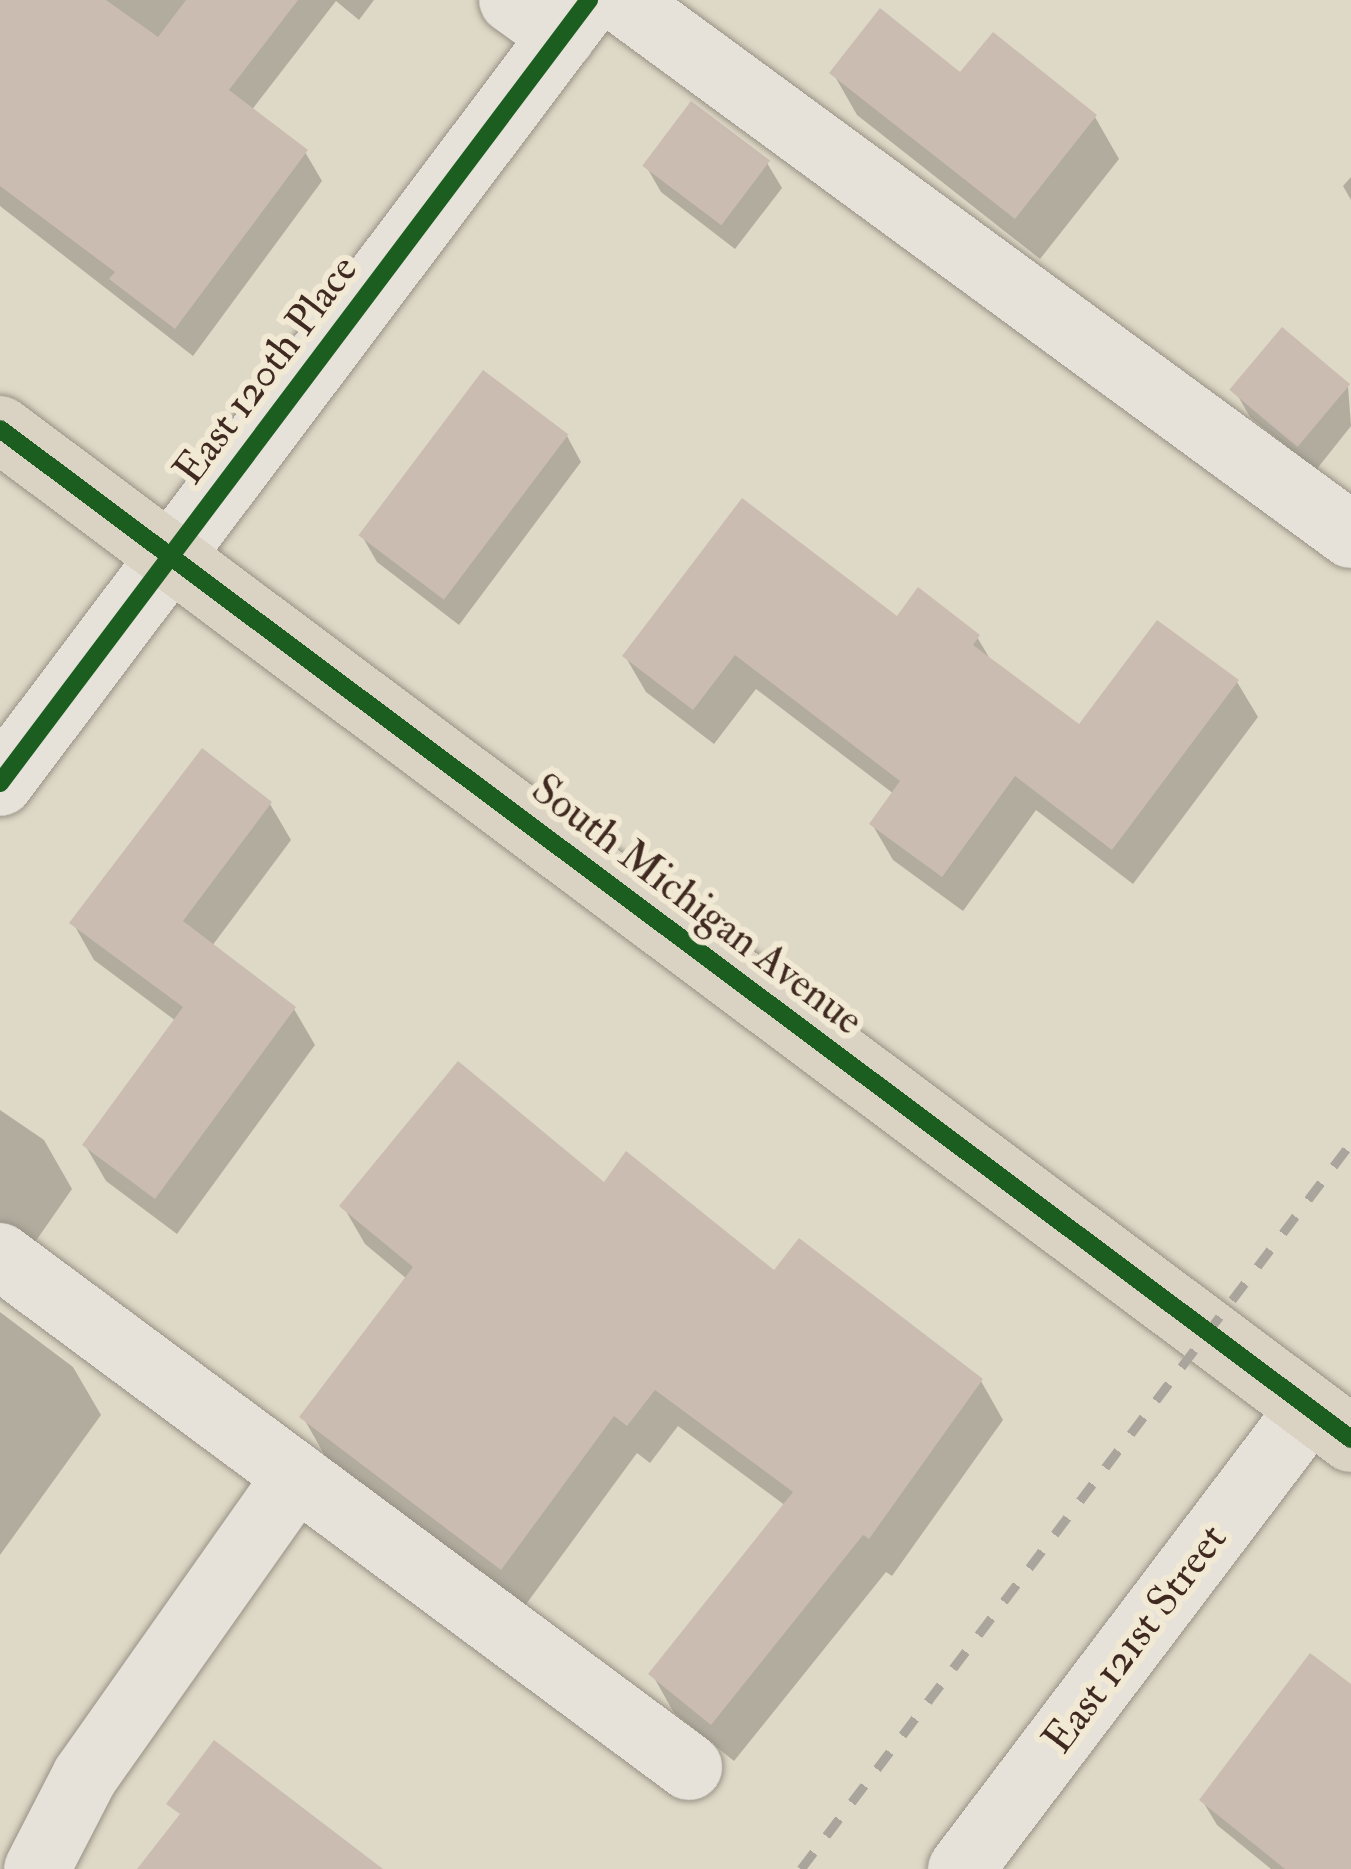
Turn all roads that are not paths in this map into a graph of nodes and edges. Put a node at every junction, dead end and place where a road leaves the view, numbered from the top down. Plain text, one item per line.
1 (621, 0) edge
2 (554, 12) edge
3 (0, 429) edge
4 (1351, 535) edge
5 (171, 556) junction
6 (0, 783) edge
7 (0, 1256) edge
8 (1330, 1424) edge
9 (297, 1476) junction
10 (689, 1767) dead end
11 (37, 1869) edge
12 (961, 1869) edge

1 - 4 street
2 - 5 street, East 120th Place
3 - 5 main road, South Michigan Avenue
5 - 6 street, East 120th Place
5 - 8 main road, South Michigan Avenue
7 - 9 street
8 - 12 street, East 121st Street
9 - 10 street
9 - 11 street

